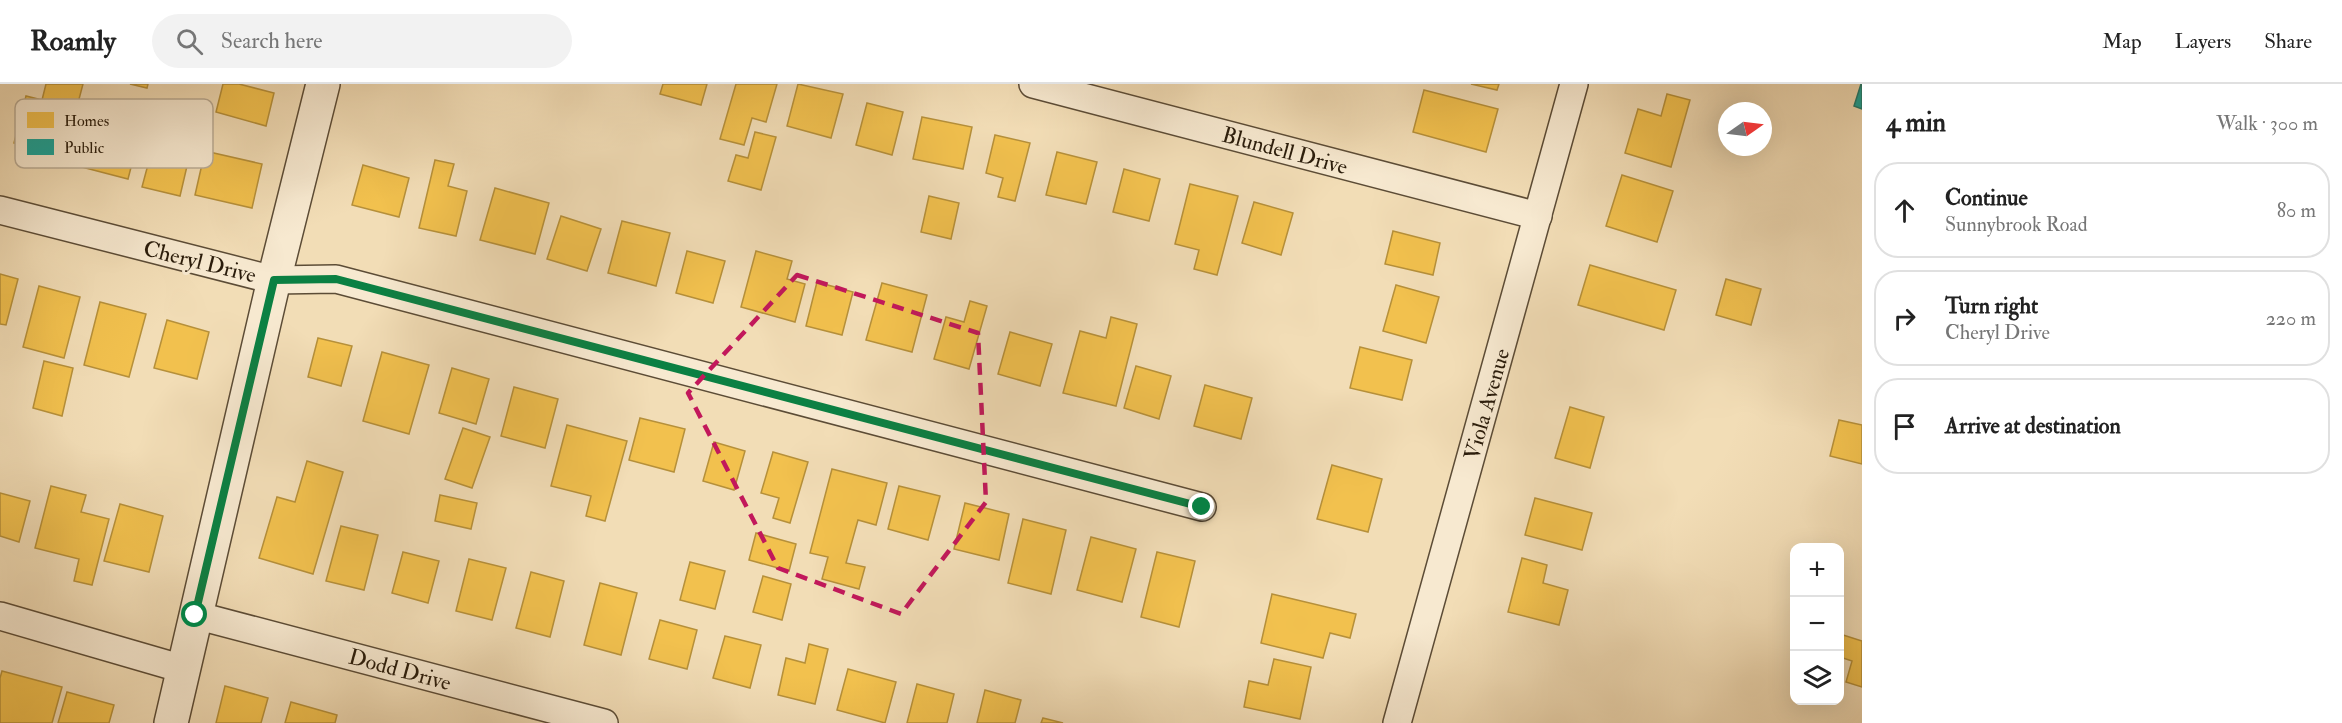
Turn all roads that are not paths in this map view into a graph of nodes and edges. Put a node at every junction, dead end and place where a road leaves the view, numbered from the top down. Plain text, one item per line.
1 (323, 84) edge
2 (1033, 84) edge
3 (1574, 84) edge
4 (0, 210) edge
5 (1538, 216) junction
6 (274, 280) junction
7 (1202, 507) dead end
8 (195, 615) junction
9 (0, 616) edge
10 (183, 669) junction
11 (171, 723) edge
12 (604, 723) edge
13 (1397, 723) edge

1 - 6 street
2 - 5 street, Blundell Drive
3 - 5 street, Viola Avenue
4 - 6 street, Cheryl Drive
5 - 13 street, Viola Avenue
6 - 7 street, Cheryl Drive
6 - 8 street
8 - 10 street
8 - 12 street, Dodd Drive
9 - 10 street
10 - 11 street

